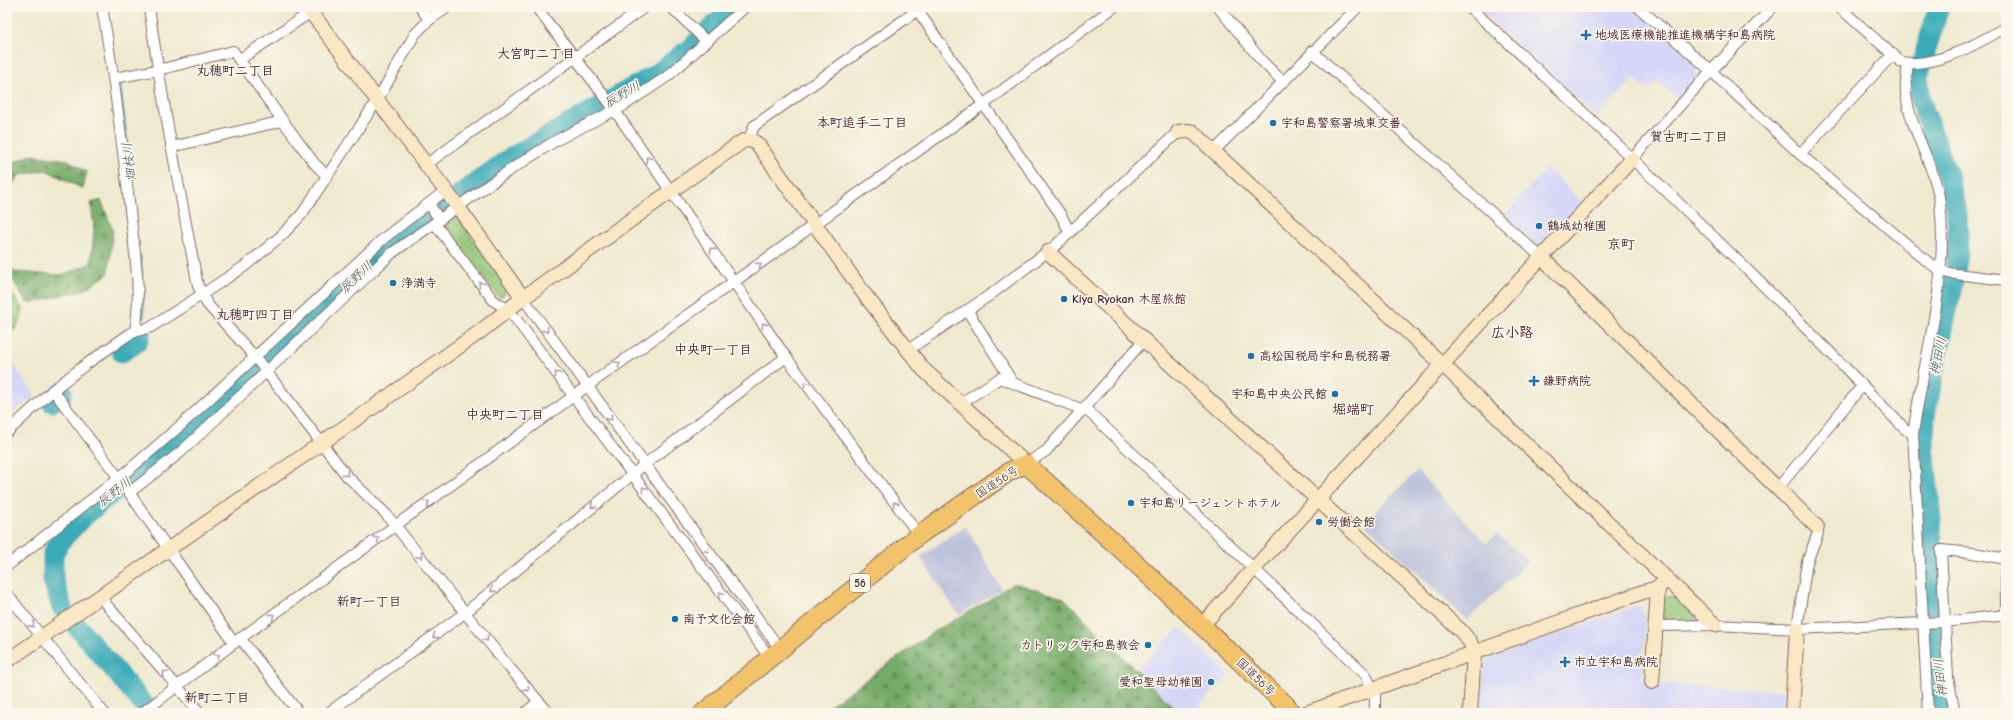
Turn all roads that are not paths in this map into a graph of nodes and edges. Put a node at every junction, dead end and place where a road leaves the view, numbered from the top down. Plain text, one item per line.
1 (102, 7) edge
2 (149, 7) edge
3 (420, 7) edge
4 (448, 7) edge
5 (536, 7) edge
6 (645, 7) edge
7 (671, 7) edge
8 (745, 7) edge
9 (1114, 7) edge
10 (1218, 7) edge
11 (1358, 7) edge
12 (1469, 7) edge
13 (1638, 7) edge
14 (1774, 7) edge
15 (1839, 7) edge
16 (918, 8) edge
17 (309, 10) edge
18 (429, 20) junction
19 (2006, 26) edge
20 (706, 40) junction
21 (1312, 52) junction
22 (1893, 54) junction
23 (574, 58) junction
24 (240, 60) junction
25 (1911, 63) junction
26 (158, 70) junction
27 (1711, 71) junction
28 (118, 77) junction
29 (1282, 81) junction
30 (378, 99) junction
31 (611, 104) junction
32 (984, 104) junction
33 (283, 121) junction
34 (1178, 132) joint
35 (749, 140) junction
36 (171, 147) junction
37 (1213, 152) junction
38 (1800, 154) junction
39 (1632, 159) junction
40 (427, 164) junction
41 (326, 175) junction
42 (671, 191) junction
43 (452, 199) junction
44 (430, 205) junction
45 (438, 220) junction
46 (814, 225) junction
47 (1070, 233) junction
48 (1048, 252) junction
49 (1541, 257) junction
50 (1945, 272) junction
51 (2006, 280) edge
52 (735, 282) junction
53 (202, 295) junction
54 (523, 298) junction
55 (509, 310) junction
56 (967, 310) junction
57 (135, 331) junction
58 (1145, 339) junction
59 (908, 350) junction
60 (255, 357) junction
61 (786, 357) junction
62 (1443, 365) junction
63 (264, 370) junction
64 (1013, 383) junction
65 (1863, 385) junction
66 (586, 387) junction
67 (56, 395) junction
68 (574, 396) junction
69 (961, 404) junction
70 (1083, 408) junction
71 (7, 432) edge
72 (1913, 434) junction
73 (321, 444) junction
74 (645, 464) junction
75 (1026, 464) junction
76 (632, 474) junction
77 (119, 480) junction
78 (1778, 488) junction
79 (128, 492) junction
80 (1319, 499) junction
81 (395, 526) junction
82 (1817, 527) joint
83 (919, 535) junction
84 (168, 551) junction
85 (2006, 559) edge
86 (7, 566) edge
87 (1254, 568) junction
88 (2006, 575) edge
89 (1662, 583) junction
90 (7, 594) edge
91 (99, 596) junction
92 (466, 612) junction
93 (2006, 616) edge
94 (1942, 622) junction
95 (1924, 623) junction
96 (1202, 625) junction
97 (1715, 625) junction
98 (1656, 626) junction
99 (1797, 629) junction
100 (42, 637) junction
101 (237, 641) junction
102 (1474, 652) junction
103 (775, 654) junction
104 (7, 661) edge
105 (1652, 682) dead end
106 (177, 686) junction
107 (1372, 688) junction
108 (538, 702) junction
109 (104, 713) edge
110 (142, 713) edge
111 (200, 713) edge
112 (299, 713) edge
113 (328, 713) edge
114 (525, 713) edge
115 (549, 713) edge
116 (703, 713) edge
117 (1291, 713) edge
118 (1306, 713) edge
119 (1375, 713) edge
120 (1470, 713) edge
121 (1792, 713) edge
122 (1928, 713) edge
123 (1955, 713) edge

1 - 28 street
2 - 26 street
3 - 18 street
4 - 18 street
5 - 23 street
6 - 23 street
7 - 20 street
8 - 20 street
9 - 32 street
10 - 29 street
11 - 21 street
12 - 39 street
13 - 27 street
14 - 27 street
15 - 22 street
16 - 32 street
16 - 35 street
17 - 24 street
17 - 30 street
18 - 30 street
19 - 25 street
20 - 31 street
21 - 29 street
21 - 49 street
22 - 25 street
22 - 38 street
23 - 31 street
23 - 40 street
24 - 26 street
24 - 33 street
25 - 50 street
26 - 28 street
26 - 36 street
27 - 38 street
27 - 39 street
28 - 57 street
29 - 37 street
30 - 40 street
30 - 41 street
42 -> 31 street
31 - 43 street
32 - 46 street
32 - 47 street
33 - 36 street
33 - 41 street
34 - 37 street
34 - 47 street
35 - 42 street
35 - 46 street
36 - 53 street
37 - 62 street
38 - 50 street
39 - 49 street
39 - 65 street
40 - 43 street
41 - 53 street
52 -> 42 street
42 - 54 street
43 - 44 street
43 - 45 street
43 - 54 street
44 - 45 street
44 - 60 street
55 -> 45 street
45 - 63 street
52 -> 46 street
46 - 59 street
47 - 48 street
48 - 56 street
48 - 58 street
49 - 62 street
49 - 78 street
50 - 51 street
50 - 72 street
61 -> 52 street
66 -> 52 street
53 - 57 street
53 - 60 street
54 - 55 street
54 -> 66 street
68 -> 55 street
55 - 73 street
56 - 59 street
56 - 64 street
57 - 67 street
58 - 70 street
58 - 80 street
59 - 69 street
60 - 63 street
60 - 77 street
61 - 74 street
83 -> 61 street
62 - 80 street
62 - 89 street
63 - 73 street
63 - 79 street
64 - 69 street
64 - 70 street
65 - 72 street
65 - 78 street
66 - 68 street
66 -> 74 street
67 - 71 street
67 - 77 street
68 - 76 street
81 -> 68 street
69 - 75 street
70 - 75 street
70 - 87 street
72 - 95 street
73 -> 81 street
73 - 84 street
74 - 76 street
74 -> 103 street
75 - 83 highway, 国道56号 / 56
75 - 96 highway, 国道56号
76 -> 92 street
103 -> 76 street
77 - 79 street
77 - 86 street
78 - 82 street
79 - 84 street
80 - 87 street
80 - 102 street
81 -> 92 street
101 -> 81 street
82 - 99 street
83 - 103 highway, 国道56号 / 56
84 - 91 street
84 - 101 street
85 - 94 street
87 - 96 street
87 - 107 street
88 - 93 street
89 - 97 street
89 - 98 street
89 - 102 street
90 -> 100 street
91 - 100 street
106 -> 91 street
92 -> 108 street
92 -> 113 street
93 - 94 street
94 - 95 street
94 - 123 street
95 - 99 street
95 - 122 street
96 - 117 highway, 国道56号
97 - 98 street
97 - 99 street
98 - 105 street
99 - 121 street
100 - 104 street
100 - 109 street
106 -> 101 street
101 - 112 street
102 - 107 street
102 - 120 street
103 - 116 highway, 国道56号 / 56
106 - 110 street
106 - 111 street
107 - 118 street
107 - 119 street
108 - 114 street
108 - 115 street

